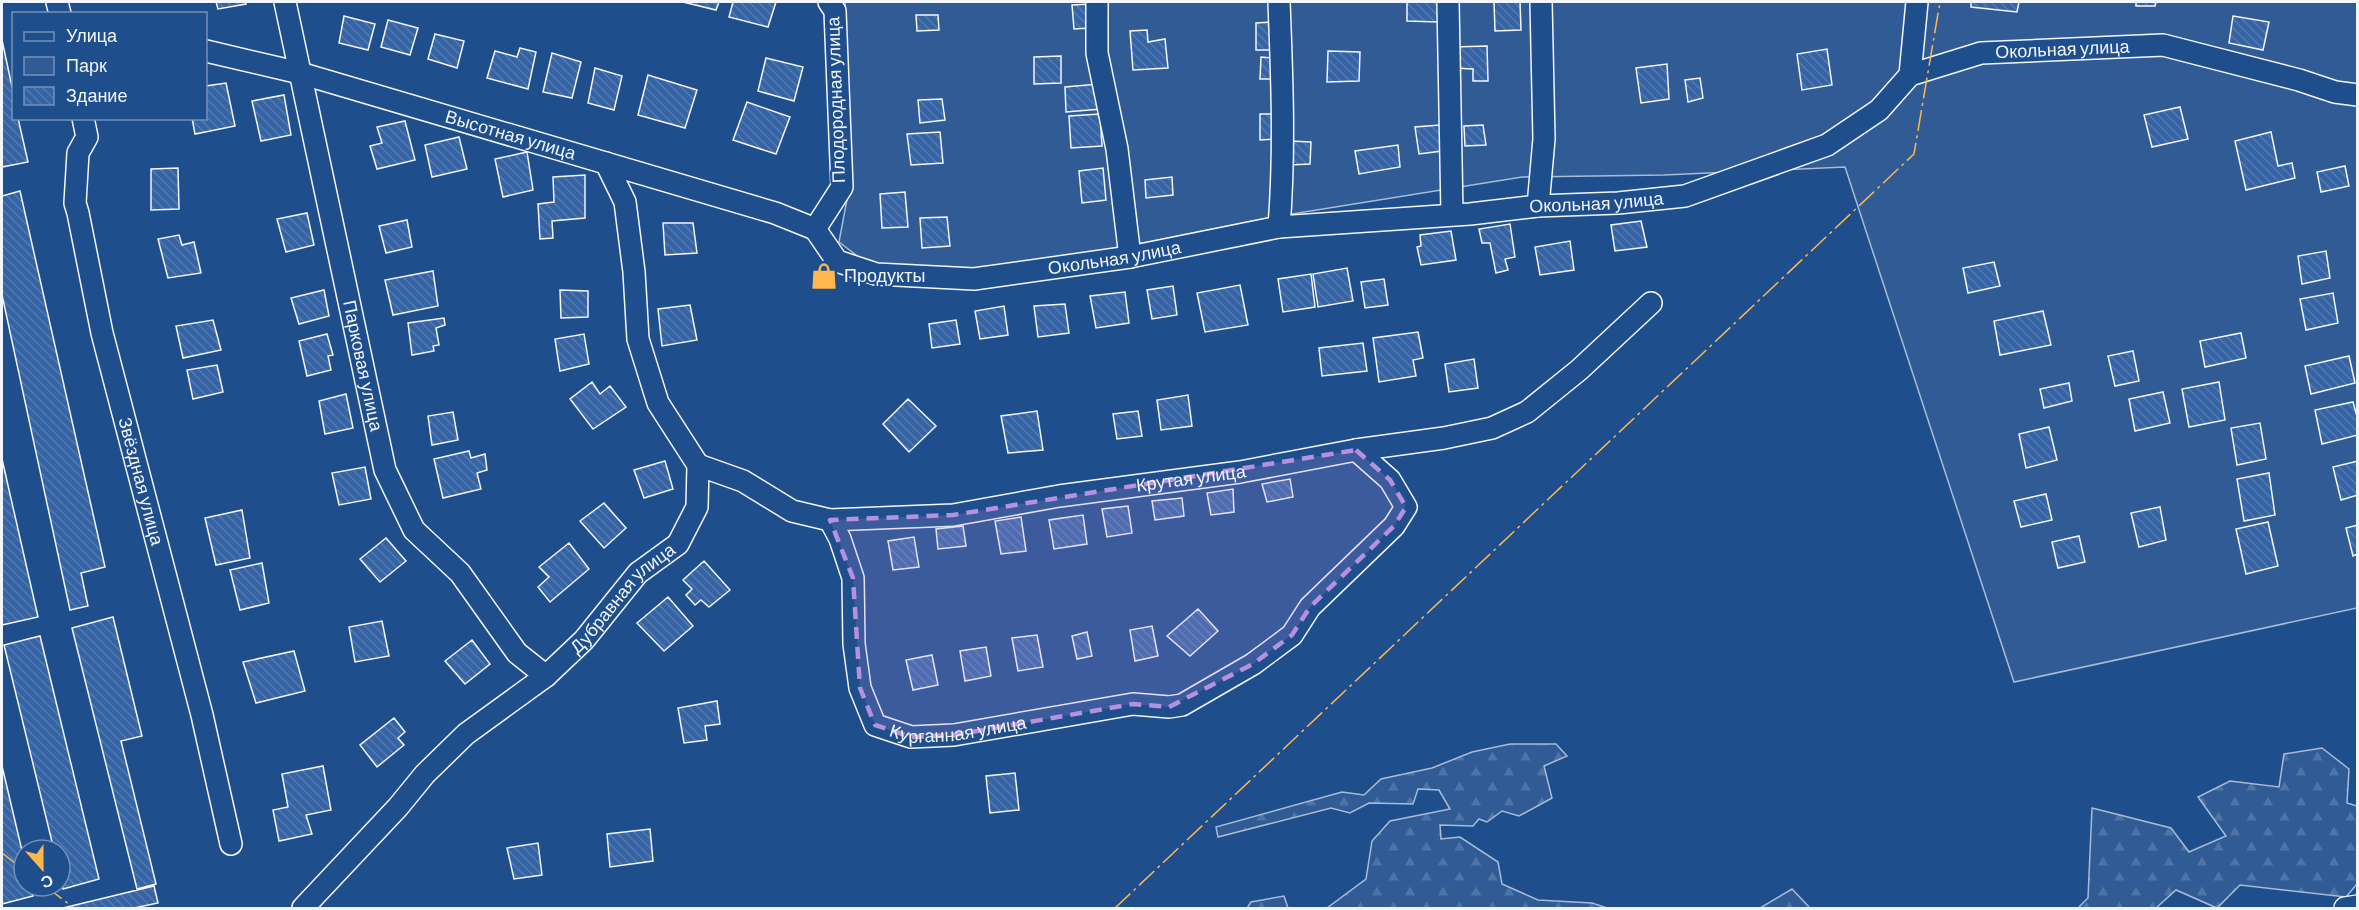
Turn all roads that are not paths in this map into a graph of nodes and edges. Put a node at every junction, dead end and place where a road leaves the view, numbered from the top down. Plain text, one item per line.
1 (285, 2) edge
2 (829, 2) edge
3 (1097, 2) edge
4 (1279, 2) edge
5 (1448, 2) edge
6 (1541, 2) edge
7 (1917, 2) edge
8 (207, 51) edge
9 (300, 73) junction
10 (1910, 75) junction
11 (2358, 95) edge
12 (83, 120) edge
13 (606, 163) junction
14 (1538, 206) junction
15 (1452, 214) junction
16 (1279, 227) junction
17 (815, 229) junction
18 (1130, 257) junction
19 (1651, 303) dead end
20 (1356, 450) junction
21 (698, 465) junction
22 (830, 520) junction
23 (546, 676) junction
24 (231, 844) dead end
25 (2358, 906) edge
26 (303, 909) edge
27 (2345, 909) edge

1 - 9 street, Парковая улица
2 - 17 street, Плодородная улица
3 - 18 street
4 - 16 street
5 - 15 street
6 - 14 street
7 - 10 street
8 - 9 street, Высотная улица
9 - 13 street, Высотная улица
9 - 23 street, Парковая улица
10 - 11 street, Окольная улица
10 - 14 street, Окольная улица
12 - 24 street, Звёздная улица
13 - 17 street, Высотная улица
13 - 21 street
14 - 15 street, Окольная улица
15 - 16 street, Окольная улица
16 - 18 street, Окольная улица
17 - 18 street, Окольная улица
19 - 20 street, Крутая улица
20 - 22 street, Крутая улица
20 - 22 street, Курганная улица
21 - 22 street, Крутая улица
21 - 23 street, Дубравная улица
23 - 26 street, Дубравная улица
25 - 27 street

